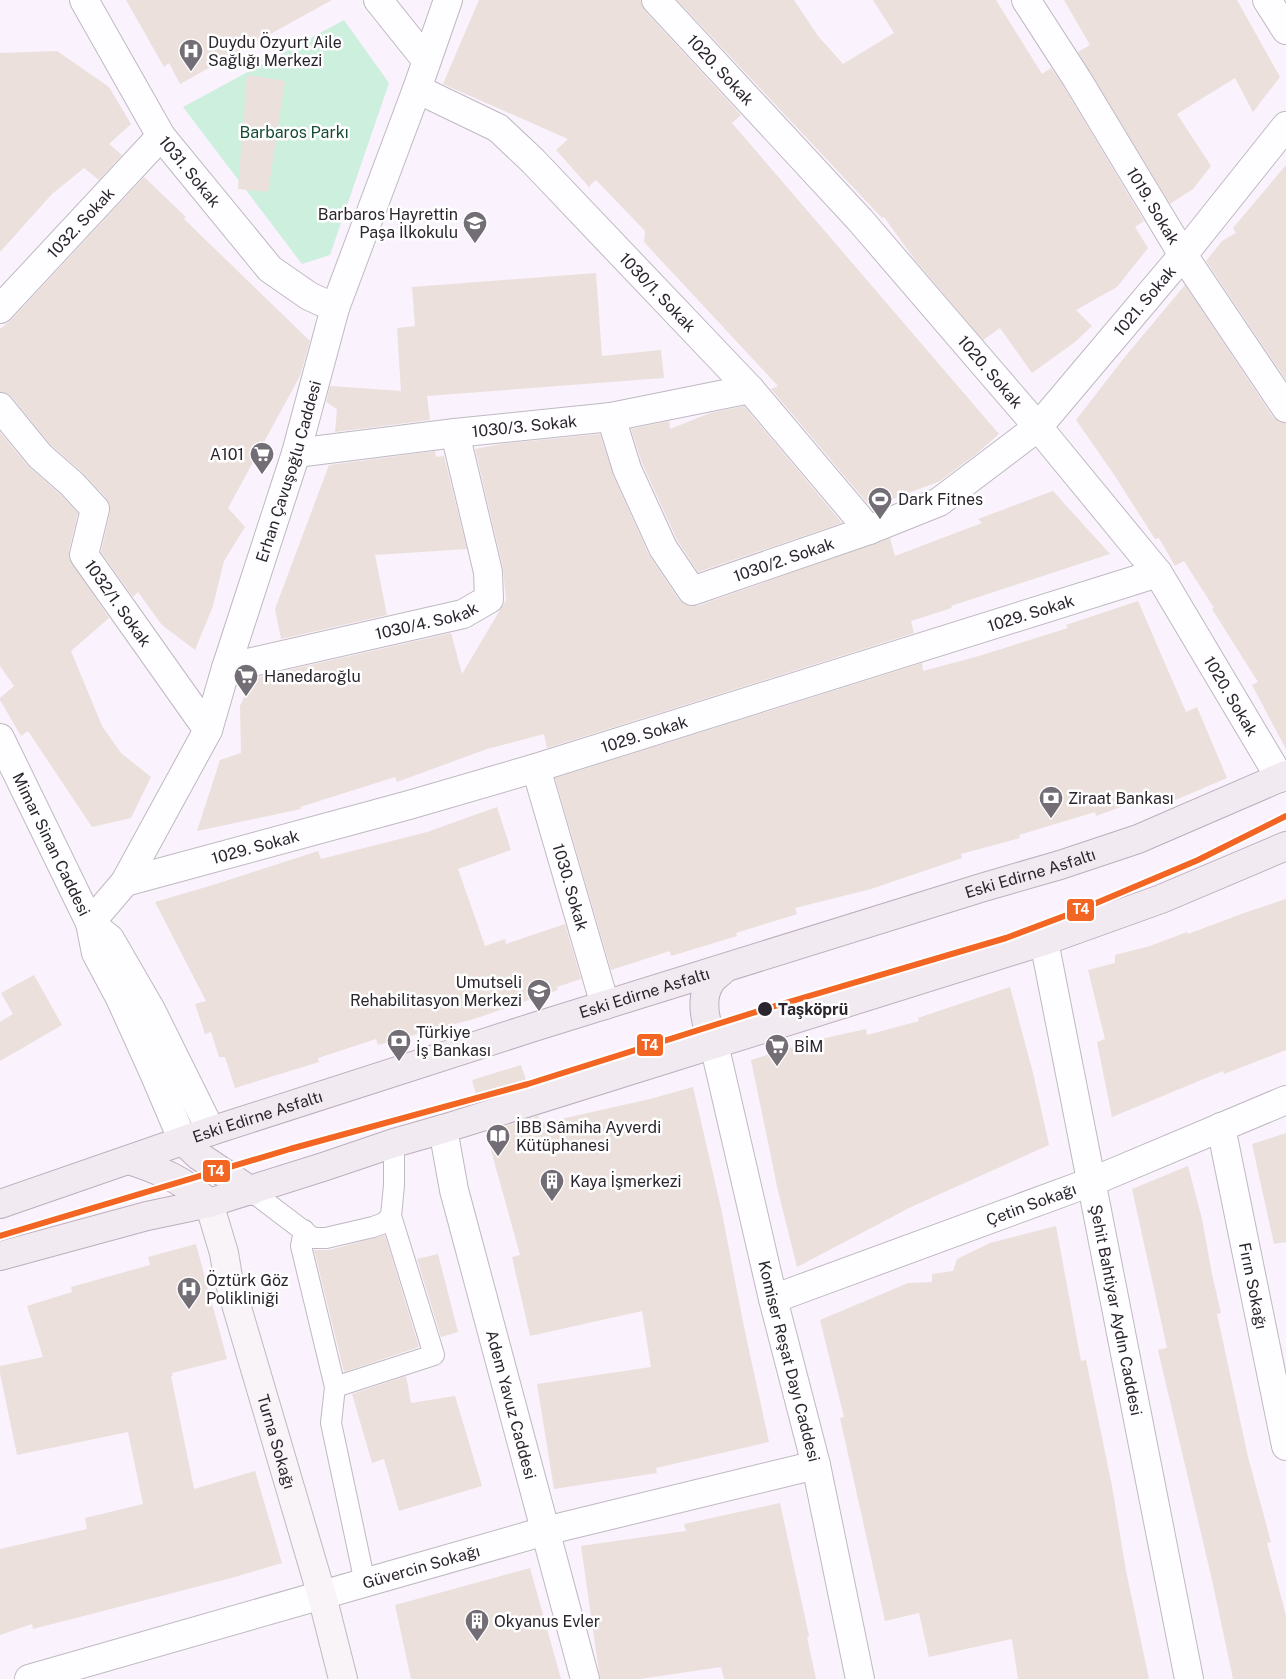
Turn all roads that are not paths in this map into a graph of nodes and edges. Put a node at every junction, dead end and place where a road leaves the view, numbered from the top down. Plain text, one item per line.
1 (84, 0) edge
2 (378, 0) edge
3 (448, 0) edge
4 (656, 0) edge
5 (1026, 0) edge
6 (1267, 0) edge
7 (1286, 30) edge
8 (426, 60) junction
9 (417, 89) junction
10 (1286, 126) edge
11 (161, 136) junction
12 (1183, 255) junction
13 (335, 308) junction
14 (0, 309) edge
15 (750, 389) junction
16 (0, 407) edge
17 (1286, 408) edge
18 (611, 417) junction
19 (1038, 427) junction
20 (455, 433) junction
21 (296, 453) junction
22 (869, 530) junction
23 (1158, 572) junction
24 (226, 668) junction
25 (208, 730) junction
26 (0, 738) edge
27 (536, 768) junction
28 (1283, 777) edge
29 (1286, 846) edge
30 (125, 882) junction
31 (90, 923) junction
32 (1044, 941) junction
33 (724, 969) junction
34 (605, 1006) junction
35 (714, 1044) junction
36 (1286, 1100) edge
37 (1221, 1127) junction
38 (443, 1129) junction
39 (210, 1131) junction
40 (184, 1141) junction
41 (394, 1143) junction
42 (129, 1160) junction
43 (1091, 1182) junction
44 (251, 1191) junction
45 (209, 1203) junction
46 (0, 1204) edge
47 (391, 1216) junction
48 (304, 1230) junction
49 (0, 1256) edge
50 (774, 1299) junction
51 (335, 1388) junction
52 (1286, 1446) edge
53 (816, 1466) junction
54 (545, 1531) junction
55 (365, 1583) junction
56 (322, 1596) junction
57 (29, 1679) edge
58 (343, 1679) edge
59 (585, 1679) edge
60 (860, 1679) edge
61 (1188, 1679) edge

1 - 11 street, 1031. Sokak
2 - 8 street
3 - 8 street, Erhan Çavuşoğlu Caddesi
4 - 19 street, 1020. Sokak
5 - 12 street, 1019. Sokak
6 - 7 street
8 - 9 street, Erhan Çavuşoğlu Caddesi
9 - 13 street, Erhan Çavuşoğlu Caddesi
9 - 15 street, 1030/1. Sokak
10 - 12 street, 1021. Sokak
11 - 13 street, 1031. Sokak
11 - 14 street, 1032. Sokak
12 - 17 street, 1019. Sokak
12 - 19 street, 1021. Sokak
13 - 21 street, Erhan Çavuşoğlu Caddesi
15 - 18 street, 1030/3. Sokak
15 - 22 street, 1030/1. Sokak
16 - 25 street, 1032/1. Sokak
18 - 20 street, 1030/3. Sokak
18 - 22 street, 1030/2. Sokak
19 - 22 street, 1030/2. Sokak
19 - 23 street, 1020. Sokak
20 - 21 street, 1030/3. Sokak
20 - 24 street, 1030/4. Sokak
21 - 24 street, Erhan Çavuşoğlu Caddesi
23 - 27 street, 1029. Sokak
23 - 28 street, 1020. Sokak
24 - 25 street, Erhan Çavuşoğlu Caddesi
25 - 30 street, Erhan Çavuşoğlu Caddesi
26 - 31 street, Mimar Sinan Caddesi
27 - 30 street, 1029. Sokak
27 - 34 street, 1030. Sokak
28 - 33 main road, Eski Edirne Asfaltı
29 - 32 main road
30 - 31 street, Erhan Çavuşoğlu Caddesi
31 - 39 street
31 - 40 street
32 - 35 main road
32 - 43 street, Şehit Bahtiyar Aydın Caddesi
33 - 34 main road, Eski Edirne Asfaltı
33 - 35 main road
34 - 39 main road, Eski Edirne Asfaltı
35 - 38 main road
35 - 50 street, Komiser Reşat Dayı Caddesi
36 - 37 street, Çetin Sokağı
37 - 43 street, Çetin Sokağı
37 - 52 street, Fırın Sokağı
38 - 41 main road
38 - 54 street, Adem Yavuz Caddesi
39 - 40 main road, Eski Edirne Asfaltı
40 - 42 main road, Eski Edirne Asfaltı
40 - 44 main road
41 - 44 main road
41 - 47 lane
42 - 45 main road
42 - 46 main road, Eski Edirne Asfaltı
43 - 50 street, Çetin Sokağı
43 - 61 street, Şehit Bahtiyar Aydın Caddesi
44 - 45 main road
44 - 48 lane
45 - 49 main road
45 - 56 main road, Turna Sokağı
47 - 48 lane
47 - 51 lane
48 - 51 lane
50 - 53 street, Komiser Reşat Dayı Caddesi
51 - 55 lane
53 - 54 street, Güvercin Sokağı
53 - 60 street, Komiser Reşat Dayı Caddesi
54 - 55 street, Güvercin Sokağı
54 - 59 street, Adem Yavuz Caddesi
55 - 56 street, Güvercin Sokağı
56 - 57 street, Güvercin Sokağı
56 - 58 main road, Turna Sokağı

